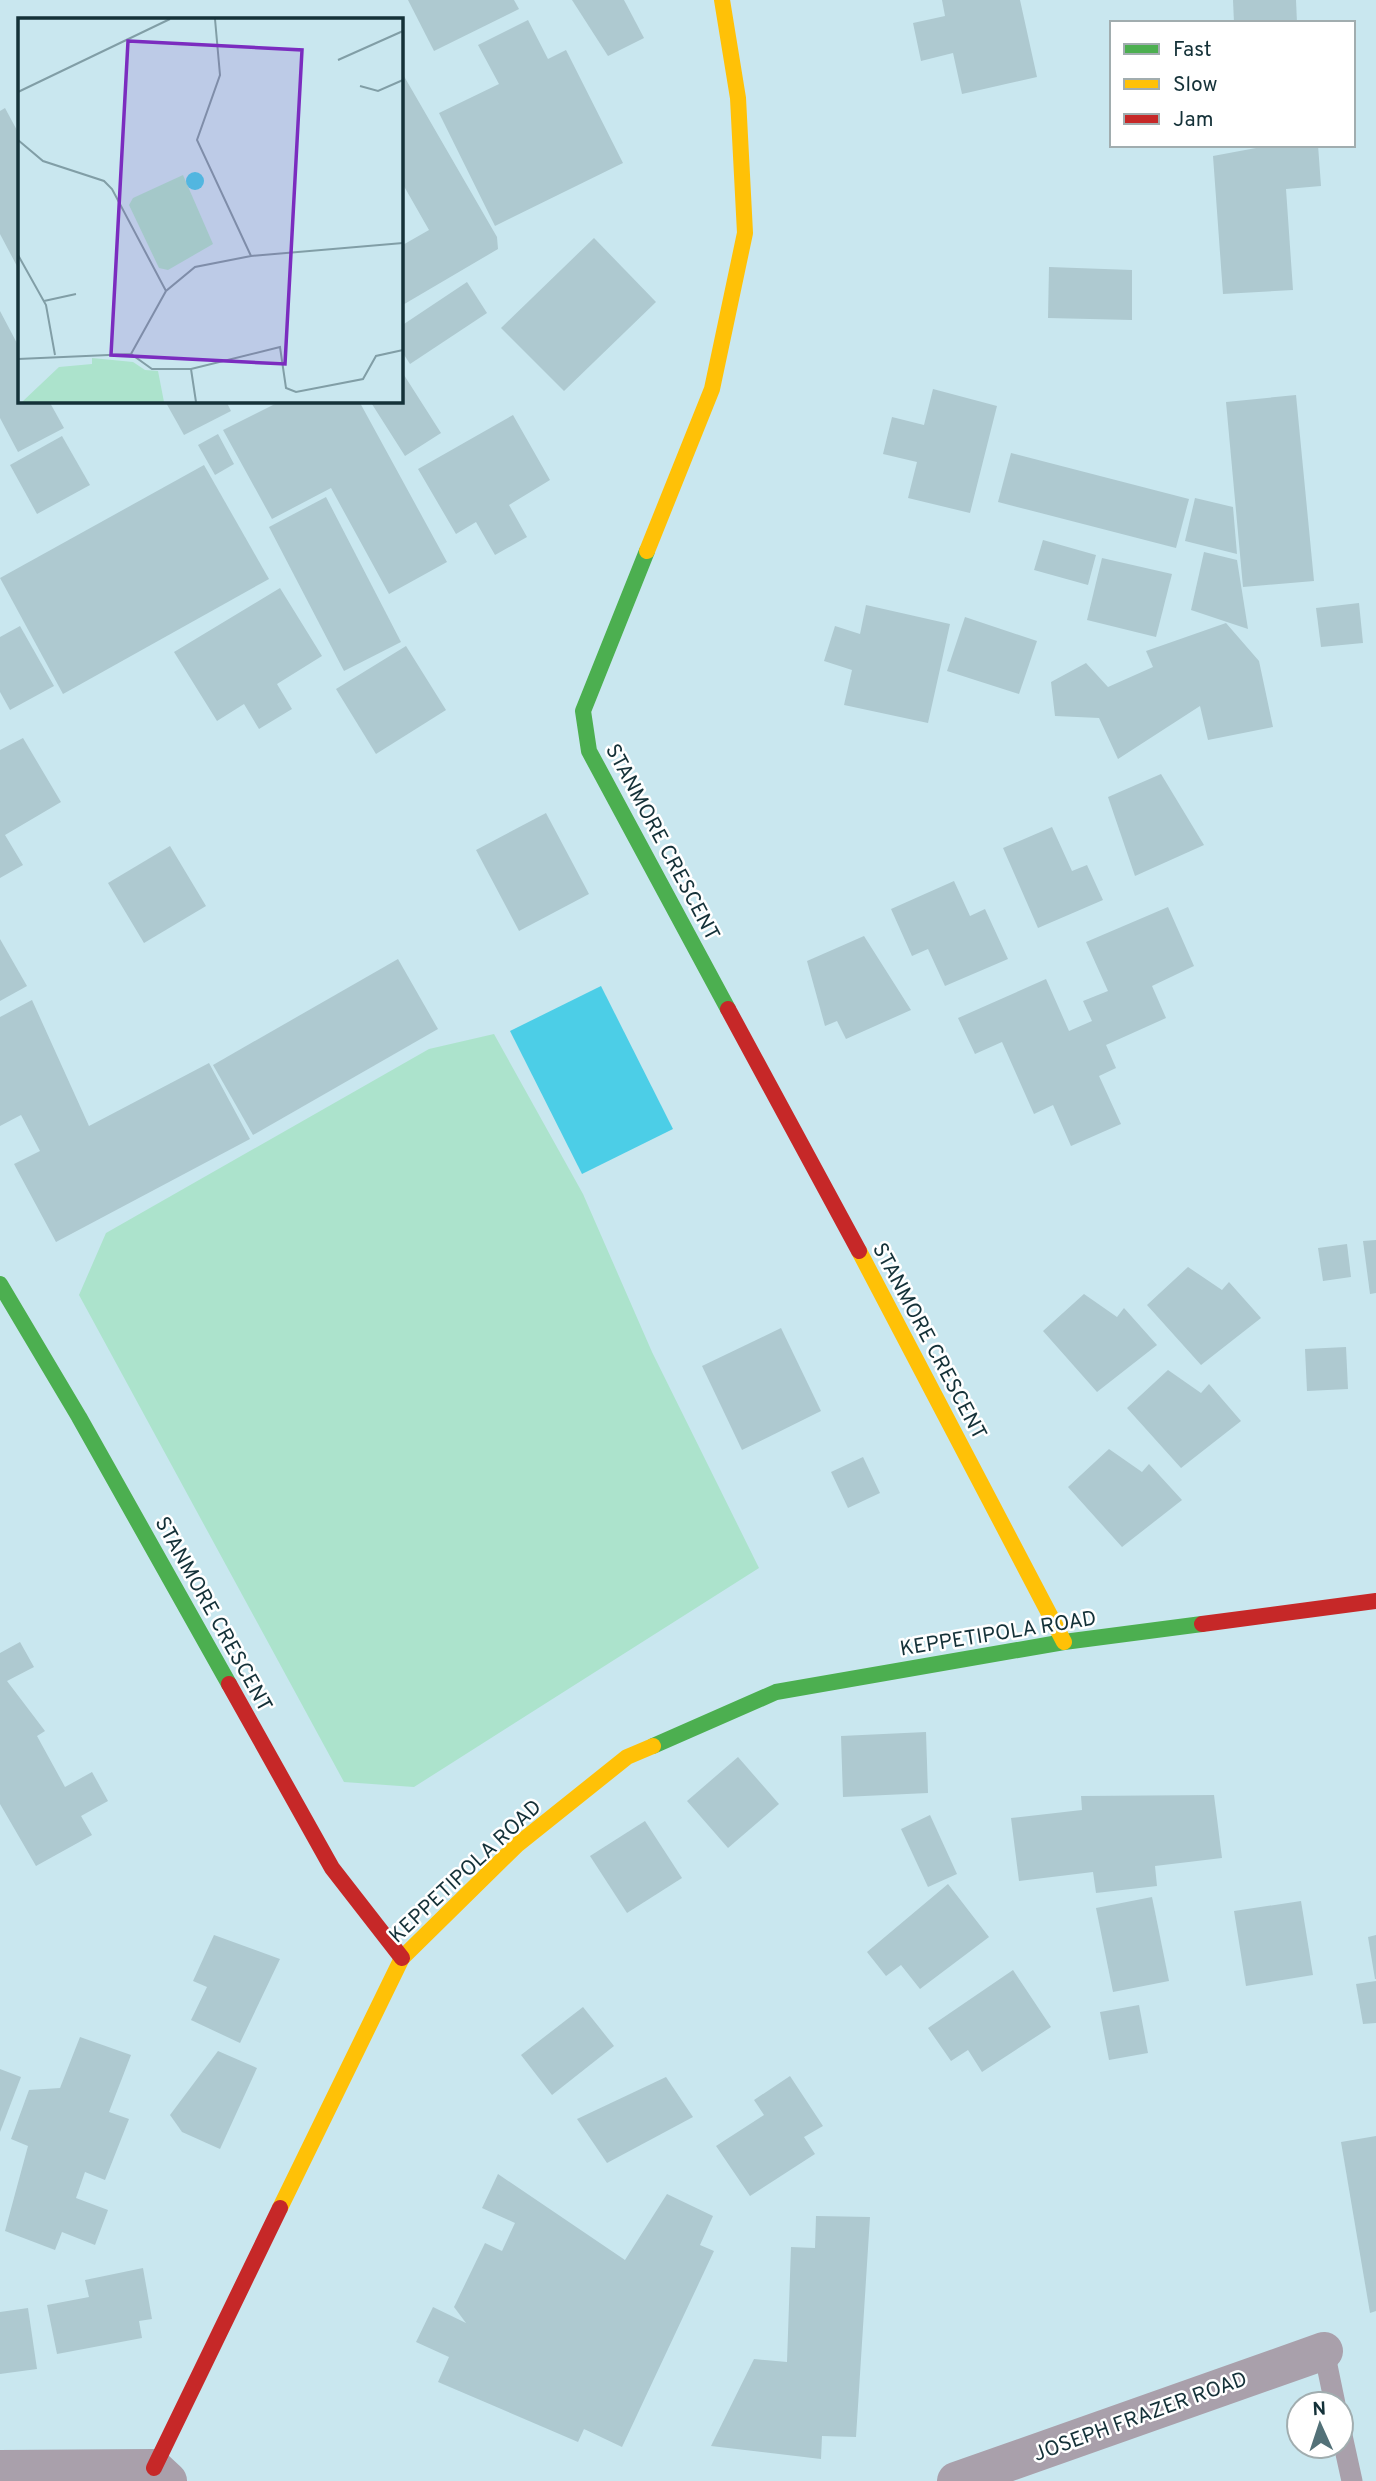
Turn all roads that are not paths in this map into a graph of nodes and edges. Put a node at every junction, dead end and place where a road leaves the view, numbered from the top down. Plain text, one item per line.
1 (722, 0) edge
2 (0, 1284) edge
3 (1376, 1601) edge
4 (1064, 1642) junction
5 (402, 1958) junction
6 (1324, 2351) joint
7 (1332, 2390) edge
8 (1347, 2460) edge
9 (0, 2469) edge
10 (161, 2474) edge
11 (956, 2481) edge
12 (1352, 2481) edge

1 - 4 street, STANMORE CRESCENT
2 - 5 street, STANMORE CRESCENT
3 - 4 street, KEPPETIPOLA ROAD
4 - 5 street, KEPPETIPOLA ROAD
5 - 10 street, KEPPETIPOLA ROAD
6 - 7 lane
6 - 11 street, JOSEPH FRAZER ROAD
8 - 12 lane
9 - 10 street

